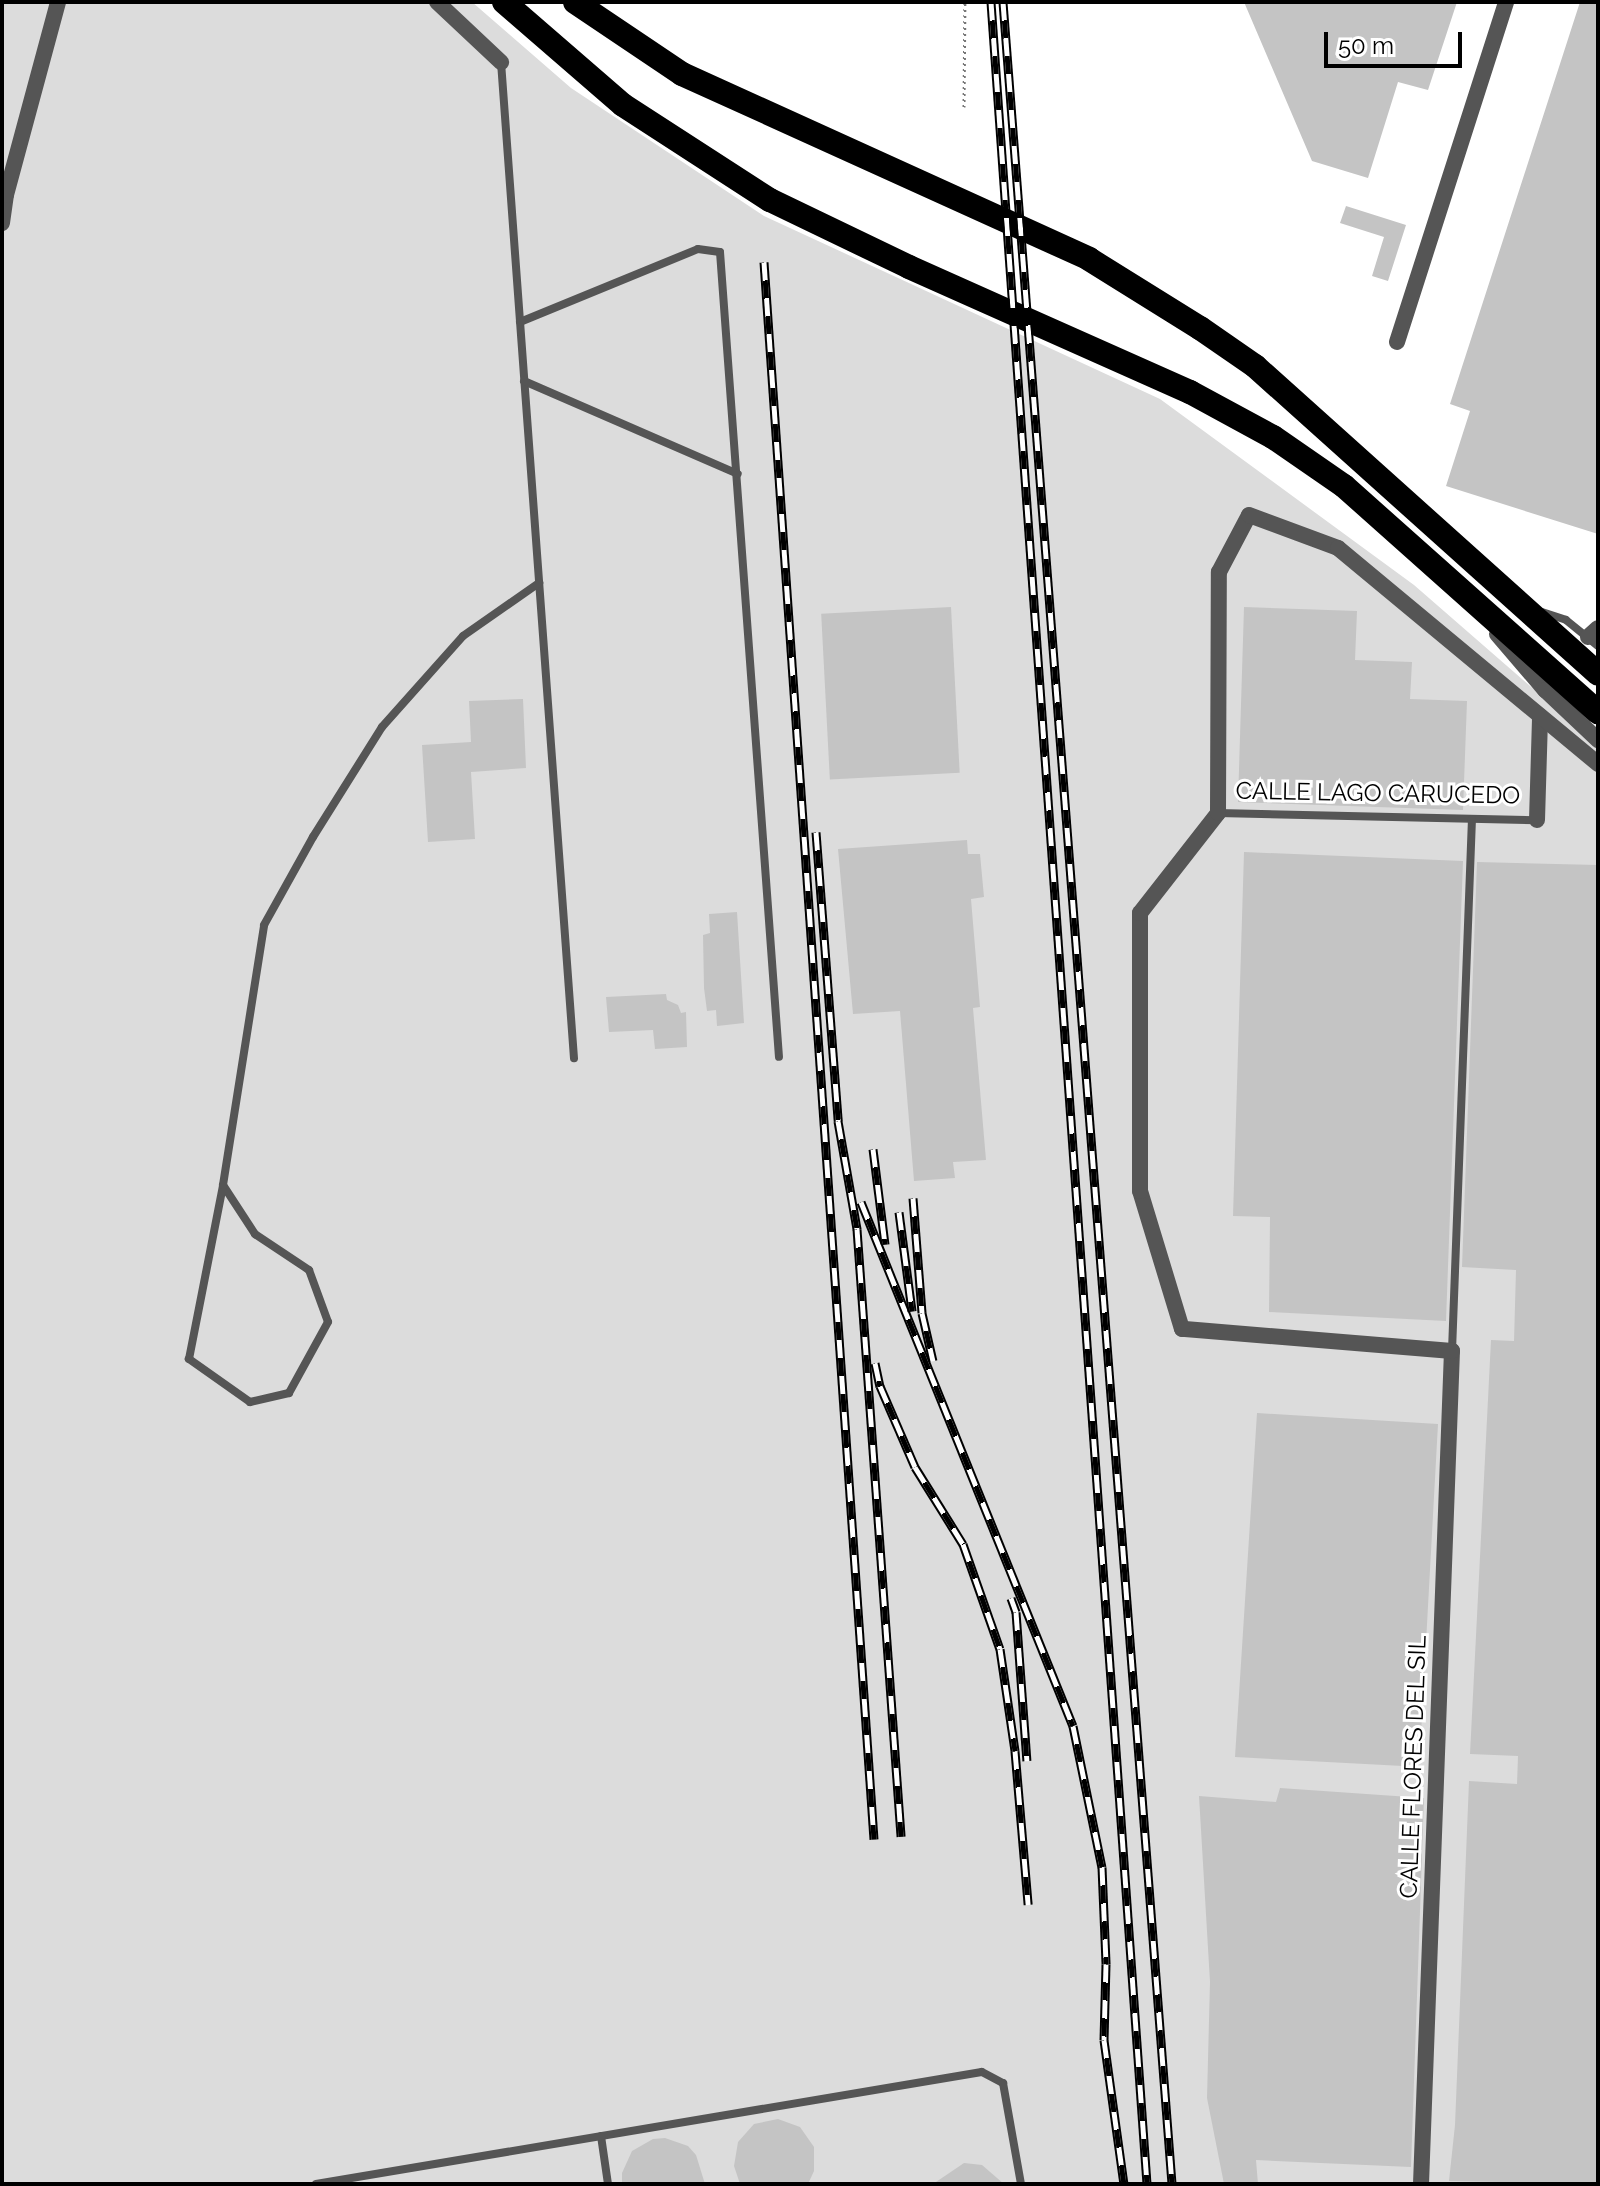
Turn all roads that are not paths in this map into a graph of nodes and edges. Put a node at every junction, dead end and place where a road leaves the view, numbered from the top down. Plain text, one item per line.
1 (58, 2) edge
2 (437, 2) edge
3 (504, 2) edge
4 (575, 2) edge
5 (1506, 2) edge
6 (501, 62) joint
7 (2, 223) edge
8 (520, 322) junction
9 (1397, 342) dead end
10 (524, 381) junction
11 (738, 474) junction
12 (1444, 572) junction
13 (539, 583) junction
14 (1524, 607) junction
15 (1595, 637) edge
16 (1598, 674) edge
17 (1598, 712) edge
18 (1540, 716) junction
19 (1598, 740) edge
20 (1598, 764) edge
21 (1218, 813) junction
22 (1472, 819) junction
23 (1537, 820) joint
24 (779, 1057) dead end
25 (574, 1058) dead end
26 (223, 1185) junction
27 (1452, 1351) junction
28 (601, 2136) junction
29 (316, 2184) edge
30 (608, 2184) edge
31 (1021, 2184) edge
32 (1421, 2184) edge

1 - 7 street
2 - 6 street
3 - 12 highway
4 - 14 highway
5 - 9 street
6 - 8 lane
8 - 10 lane
8 - 11 lane
10 - 11 lane
10 - 13 lane
11 - 24 lane
12 - 17 highway
12 - 19 street
13 - 25 lane
13 - 26 lane
14 - 15 lane
14 - 16 highway
18 - 20 street, CALLE LAGO CARUCEDO
18 - 21 street, CALLE LAGO CARUCEDO
18 - 23 street
21 - 22 lane, CALLE LAGO CARUCEDO
21 - 27 street, CALLE LAGO CARUCEDO
22 - 23 lane, CALLE LAGO CARUCEDO
22 - 27 lane
26 - 26 lane
27 - 32 street, CALLE FLORES DEL SIL
28 - 29 lane
28 - 30 lane
28 - 31 lane

